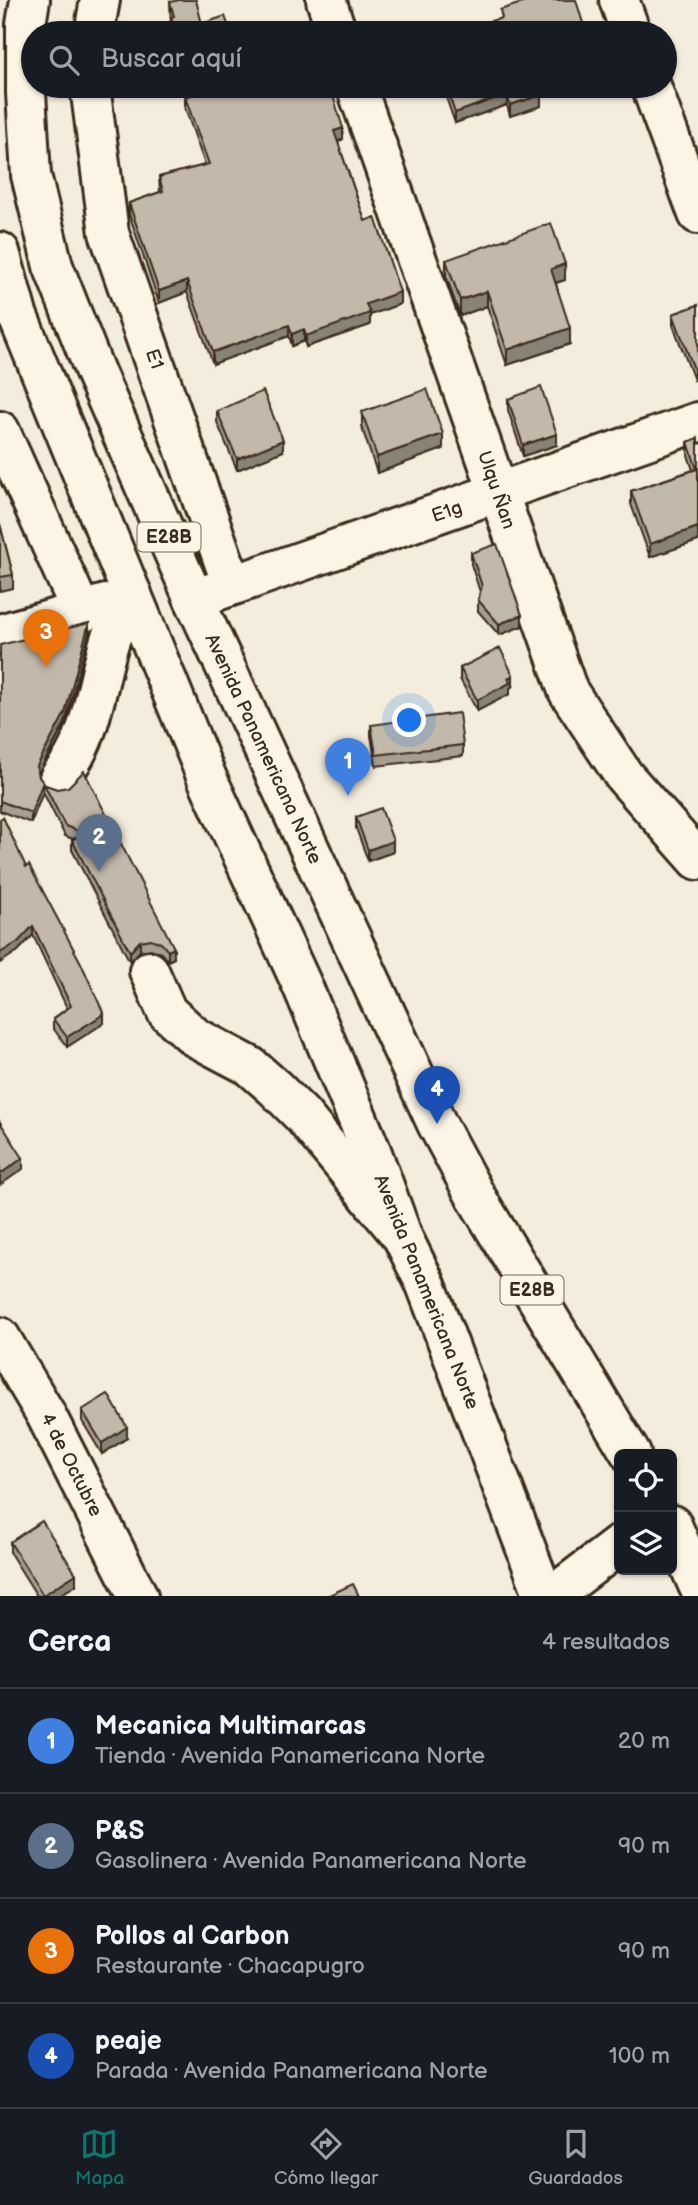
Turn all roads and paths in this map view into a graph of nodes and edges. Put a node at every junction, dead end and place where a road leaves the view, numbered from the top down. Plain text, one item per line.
1 (30, 0) edge
2 (100, 0) edge
3 (326, 0) edge
4 (619, 0) edge
5 (26, 21) edge
6 (96, 21) edge
7 (334, 21) edge
8 (627, 21) edge
9 (26, 98) edge
10 (92, 98) edge
11 (360, 98) edge
12 (655, 98) edge
13 (698, 214) edge
14 (0, 252) edge
15 (698, 422) edge
16 (0, 431) edge
17 (497, 495) junction
18 (235, 584) junction
19 (132, 594) junction
20 (194, 599) junction
21 (82, 613) junction
22 (0, 634) edge
23 (59, 778) dead end
24 (698, 860) edge
25 (149, 971) dead end
26 (403, 1238) junction
27 (0, 1337) edge
28 (628, 1449) edge
29 (677, 1537) edge
30 (614, 1549) edge
31 (698, 1585) edge
32 (138, 1596) edge
33 (544, 1596) edge
34 (552, 1596) edge

1 - 5 main road, Avenida Panamericana Norte / E28B
2 - 6 main road
3 - 7 main road
4 - 8 main road
9 - 20 main road, Avenida Panamericana Norte / E28B
10 - 18 main road, E1
11 - 17 main road, Ulqu Ñan
12 - 13 main road
14 - 19 main road, Avenida Panamericana Norte / E28B
15 - 17 main road, E1g
16 - 21 main road
17 - 18 main road, E1g
17 - 24 main road, Ulqu Ñan
18 - 20 main road
19 - 21 main road
19 - 23 main road
19 - 26 main road, Avenida Panamericana Norte / E28B
20 - 28 main road, Avenida Panamericana Norte / E28B
21 - 22 main road
25 - 26 main road
26 - 33 main road, Avenida Panamericana Norte / E28B
27 - 32 main road, 4 de Octubre
29 - 31 main road
30 - 34 main road

